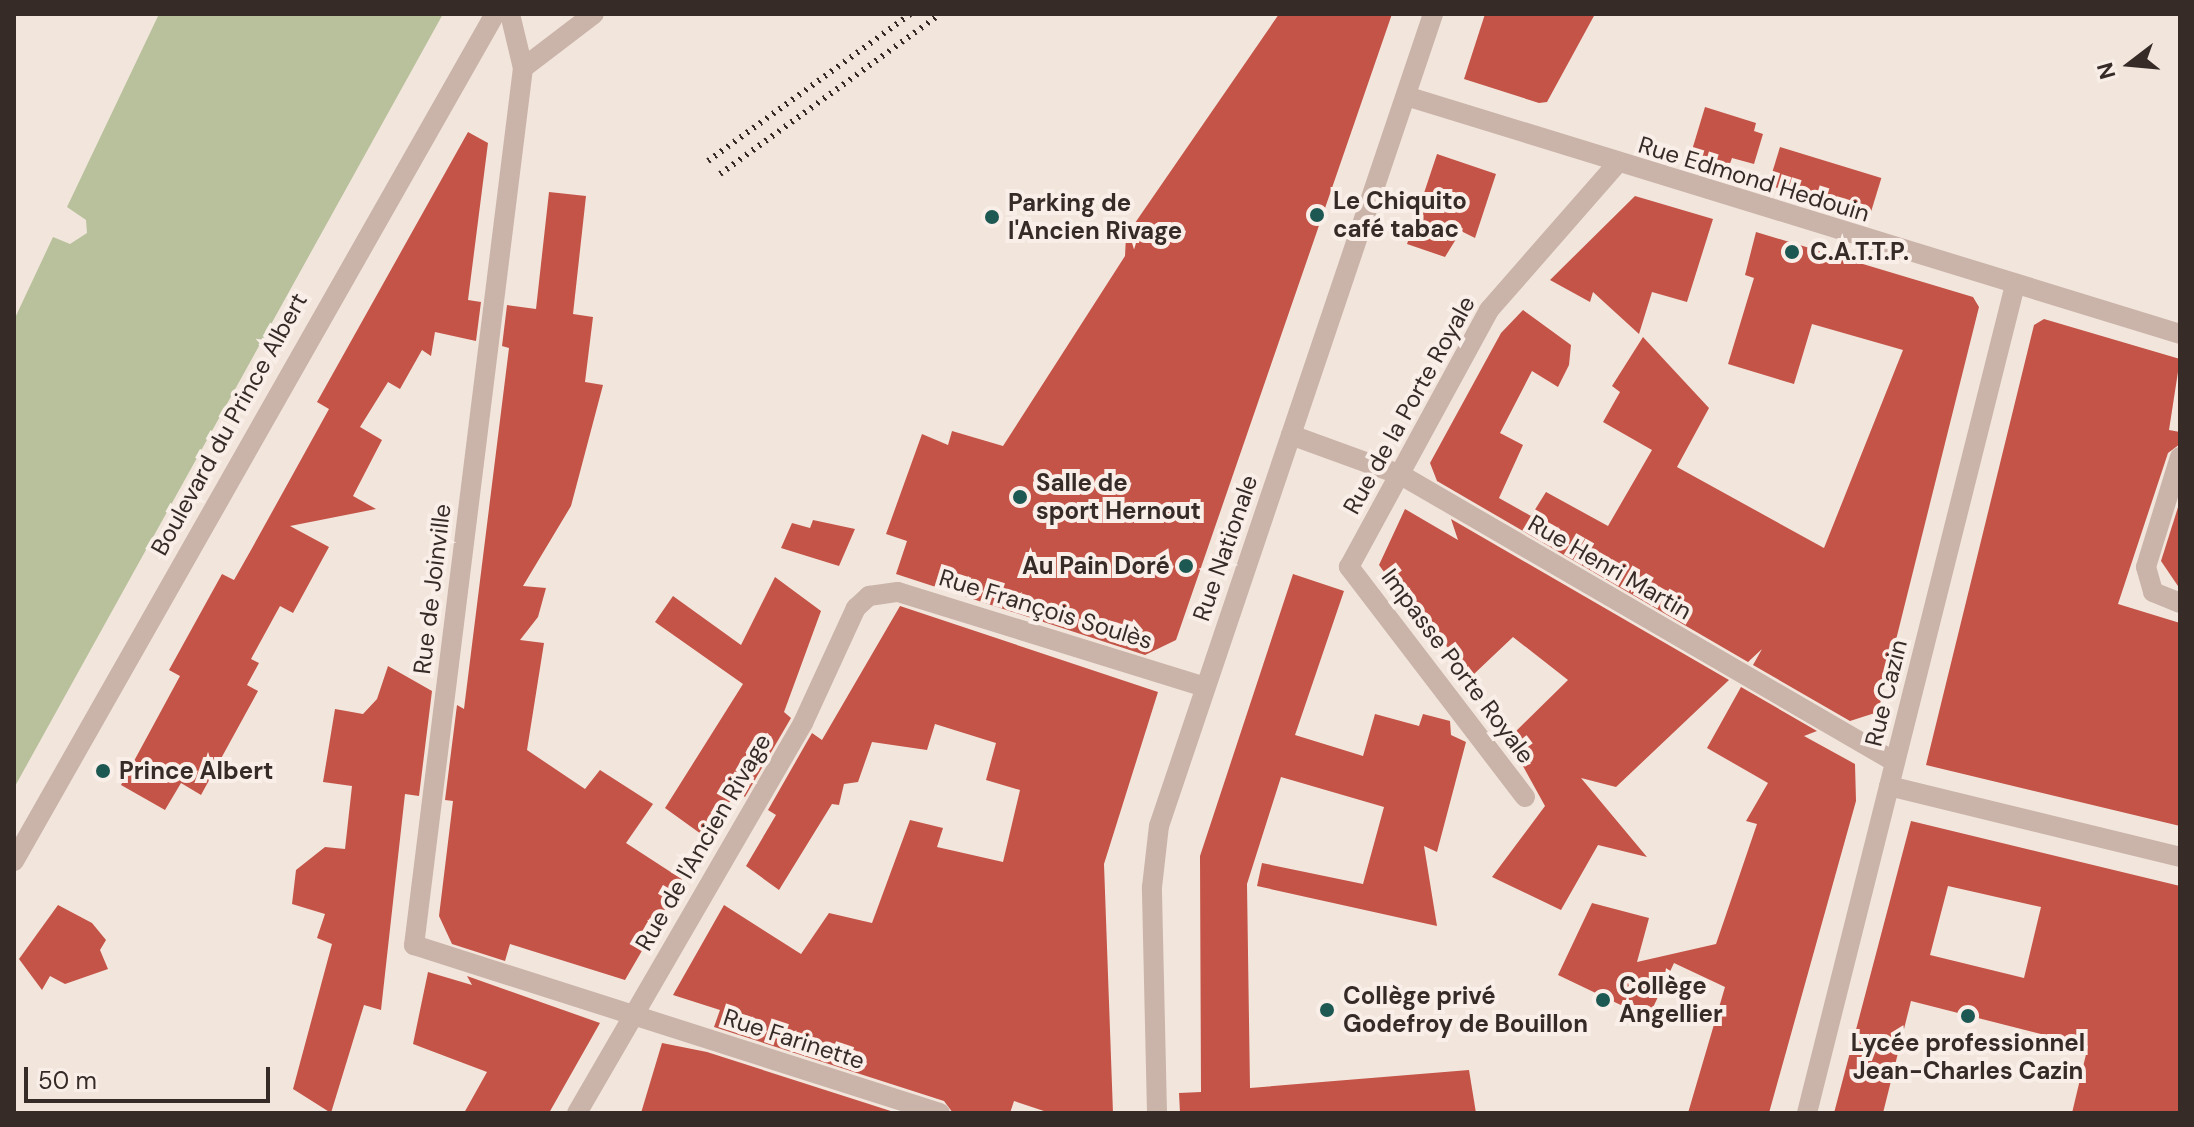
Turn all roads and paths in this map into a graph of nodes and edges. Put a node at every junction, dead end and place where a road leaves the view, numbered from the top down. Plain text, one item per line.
1 (495, 14) edge
2 (510, 14) edge
3 (594, 14) edge
4 (1433, 14) edge
5 (523, 68) junction
6 (1406, 96) junction
7 (1616, 165) junction
8 (2015, 285) junction
9 (2180, 334) edge
10 (1291, 435) junction
11 (2180, 457) edge
12 (1401, 475) junction
13 (1349, 567) joint
14 (869, 596) joint
15 (2180, 603) edge
16 (1205, 687) junction
17 (1895, 762) junction
18 (1889, 786) junction
19 (1525, 797) dead end
20 (2180, 857) edge
21 (14, 861) edge
22 (633, 1014) junction
23 (577, 1113) edge
24 (940, 1113) edge
25 (1157, 1113) edge
26 (1807, 1113) edge

1 - 21 street, Boulevard du Prince Albert
2 - 5 street, Rue de Joinville
3 - 5 street
4 - 6 street, Rue Nationale
5 - 22 street, Rue de Joinville
6 - 7 street, Rue Edmond Hedouin
6 - 10 street, Rue Nationale
7 - 8 street, Rue Edmond Hedouin
7 - 12 street, Rue de la Porte Royale
8 - 9 street, Rue Edmond Hedouin
8 - 17 street, Rue Cazin
10 - 12 street, Rue Henri Martin
10 - 16 street, Rue Nationale
11 - 15 street
12 - 13 street, Rue de la Porte Royale
12 - 17 street, Rue Henri Martin
13 - 19 street, Impasse Porte Royale
14 - 16 street, Rue François Soulès
14 - 22 street, Rue de l'Ancien Rivage
16 - 25 street, Rue Nationale
17 - 18 street, Rue Cazin
18 - 20 street
18 - 26 street, Rue Cazin
22 - 23 street, Rue de l'Ancien Rivage
22 - 24 street, Rue Farinette

